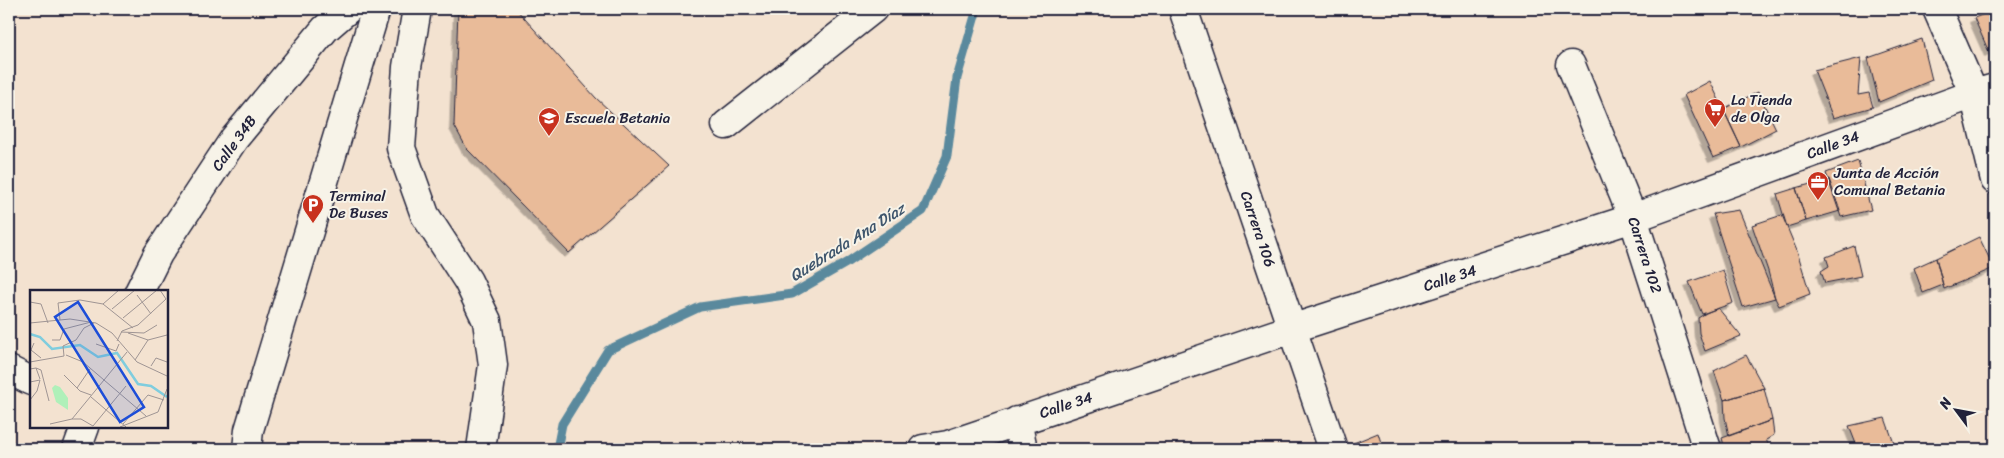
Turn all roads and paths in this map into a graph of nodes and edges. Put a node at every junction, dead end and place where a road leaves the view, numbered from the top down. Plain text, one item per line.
1 (348, 9) edge
2 (376, 9) edge
3 (417, 9) edge
4 (872, 9) edge
5 (1183, 9) edge
6 (1937, 9) edge
7 (1571, 65) dead end
8 (1985, 91) edge
9 (726, 125) dead end
10 (1995, 180) edge
11 (1633, 218) junction
12 (140, 290) edge
13 (1291, 329) junction
14 (9, 370) edge
15 (30, 381) edge
16 (1017, 421) junction
17 (85, 428) edge
18 (77, 449) edge
19 (247, 449) edge
20 (481, 449) edge
21 (923, 449) edge
22 (1023, 449) edge
23 (1334, 449) edge
24 (1707, 449) edge

1 - 12 street, Calle 34B
2 - 19 street
3 - 20 street
4 - 9 street
5 - 13 street, Carrera 106
6 - 8 street
7 - 11 street, Carrera 102
8 - 10 street
8 - 11 street, Calle 34
11 - 13 street, Calle 34
11 - 24 street, Carrera 102
13 - 16 street, Calle 34
13 - 23 street, Carrera 106
14 - 15 street
16 - 21 street, Calle 34
16 - 22 street
17 - 18 street

